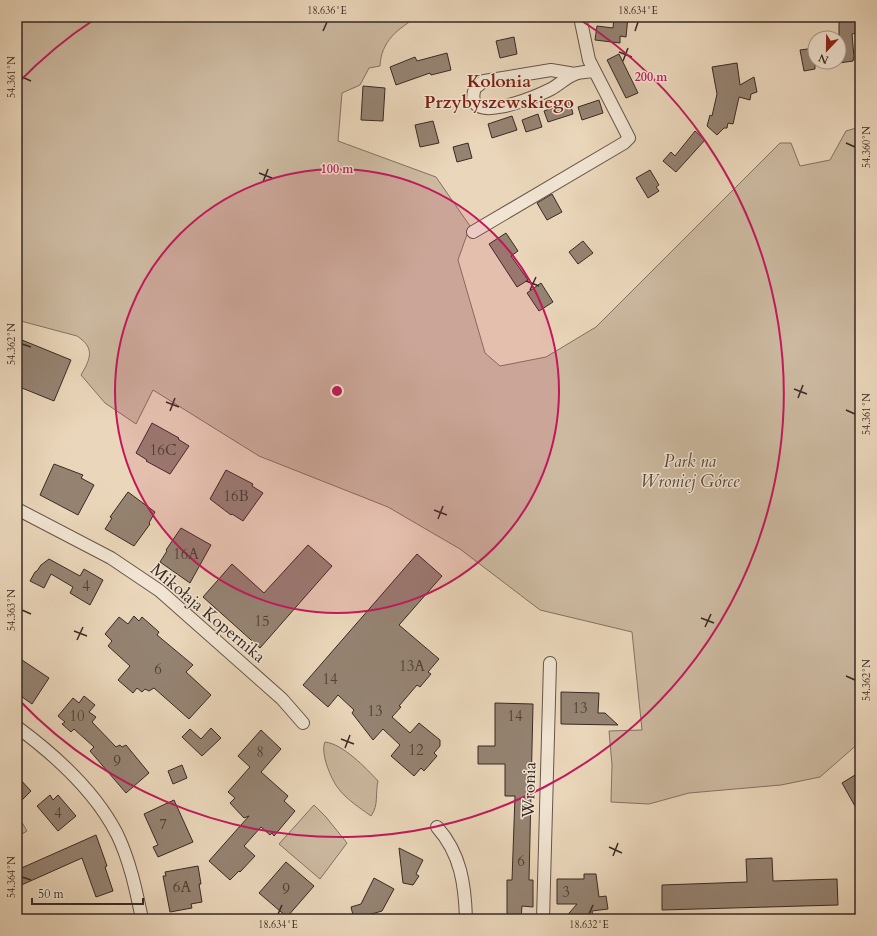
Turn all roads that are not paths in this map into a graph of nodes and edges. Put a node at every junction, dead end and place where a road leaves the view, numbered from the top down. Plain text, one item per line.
1 (580, 17) edge
2 (593, 71) junction
3 (575, 74) junction
4 (473, 232) dead end
5 (17, 509) edge
6 (550, 663) dead end
7 (303, 723) dead end
8 (17, 726) edge
9 (436, 828) dead end
10 (142, 919) edge
11 (466, 919) edge
12 (543, 919) edge

1 - 2 street
2 - 3 street
2 - 4 street
3 - 3 street
5 - 7 street, Mikołaja Kopernika
6 - 12 street, Wronia
8 - 10 street
9 - 11 street

